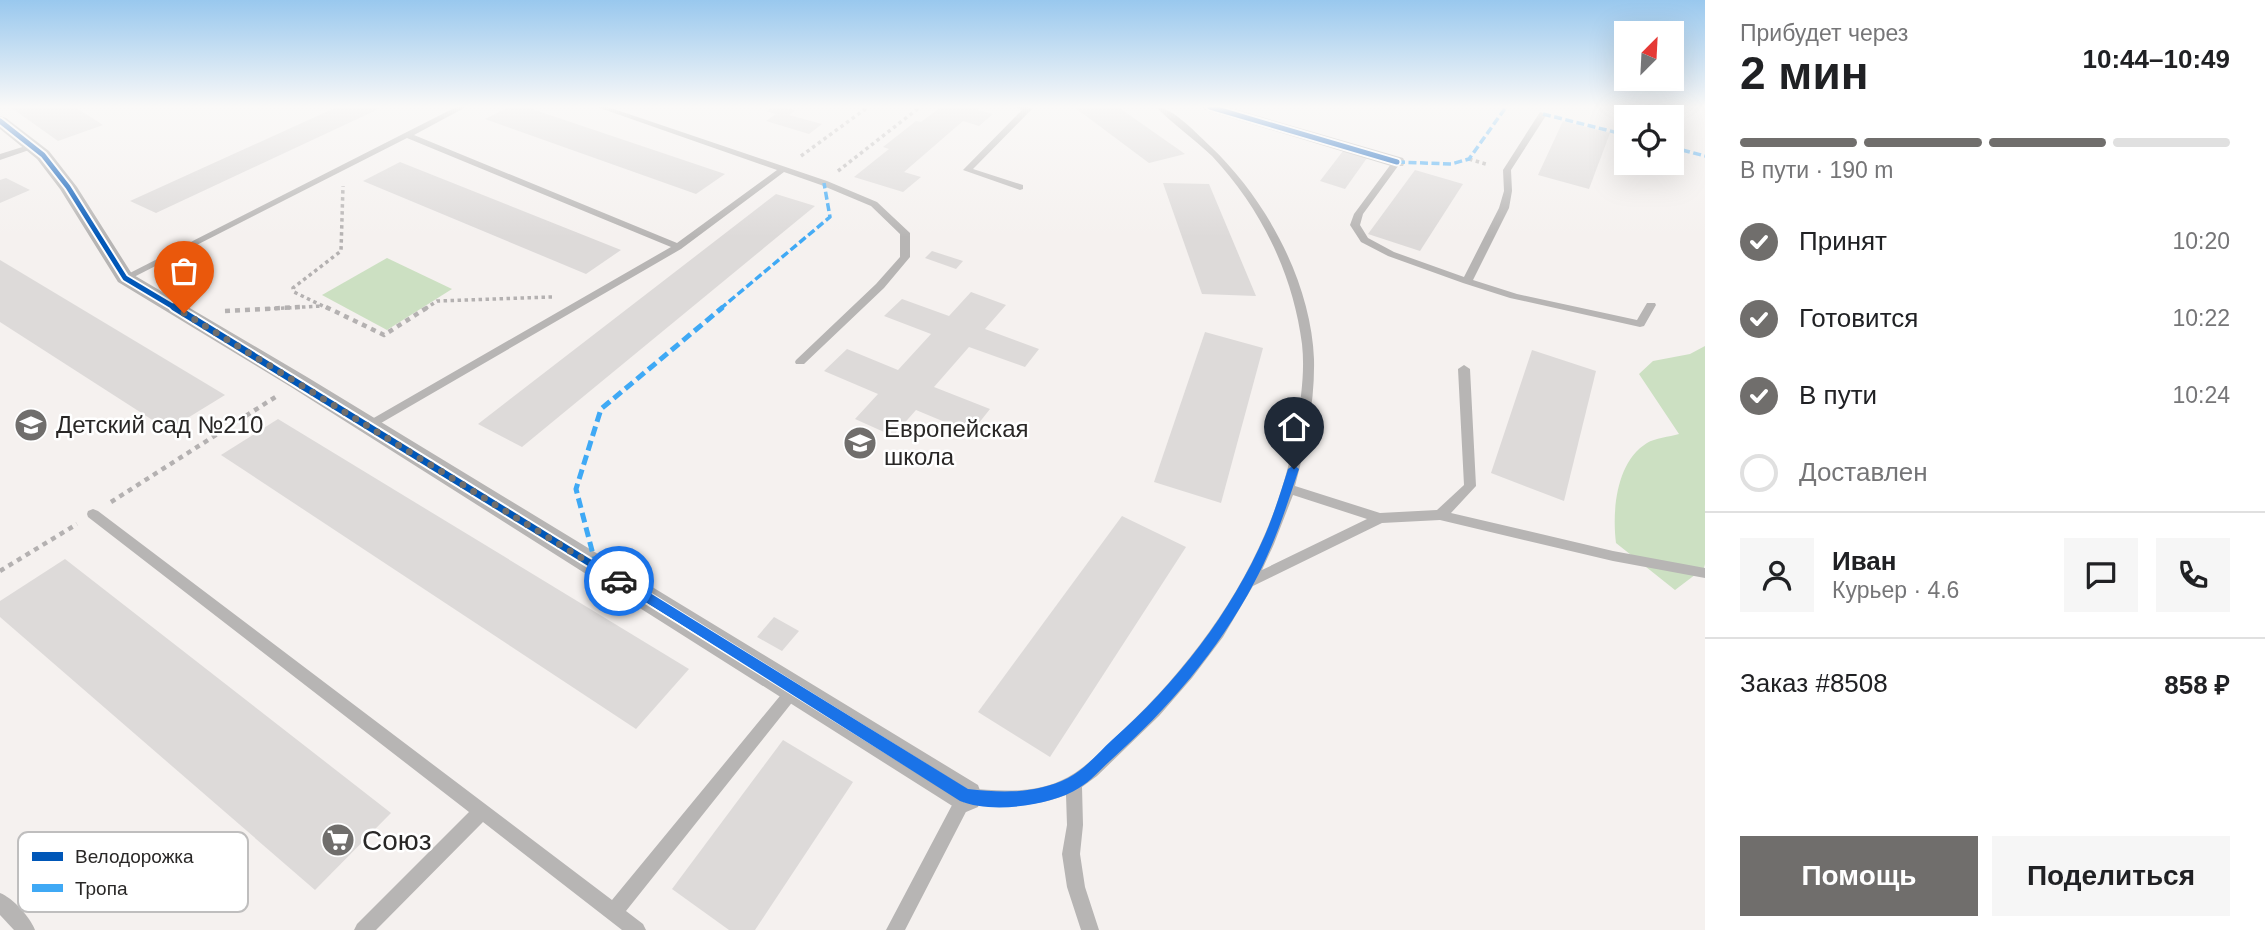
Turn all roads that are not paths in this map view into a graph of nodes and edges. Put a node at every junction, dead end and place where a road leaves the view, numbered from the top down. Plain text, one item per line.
1 (20, 150) edge
2 (37, 150) edge
3 (381, 150) edge
4 (445, 150) edge
5 (728, 150) edge
6 (987, 150) edge
7 (1210, 150) edge
8 (1358, 150) edge
9 (1520, 150) edge
10 (0, 158) edge
11 (1397, 162) joint
12 (783, 169) junction
13 (1020, 187) dead end
14 (678, 247) junction
15 (125, 278) junction
16 (1467, 281) junction
17 (1651, 305) dead end
18 (800, 362) dead end
19 (1464, 369) dead end
20 (369, 426) junction
21 (1289, 489) junction
22 (93, 514) road end
23 (1440, 515) junction
24 (1380, 518) junction
25 (1705, 573) edge
26 (1248, 582) junction
27 (794, 690) junction
28 (1074, 783) junction
29 (966, 796) junction
30 (482, 811) junction
31 (0, 902) edge
32 (614, 912) junction
33 (26, 930) edge
34 (363, 930) edge
35 (637, 930) edge
36 (895, 930) edge
37 (1090, 930) edge

1 - 10 lane
2 - 15 street
3 - 15 lane
4 - 14 lane
5 - 12 lane
6 - 13 lane
7 - 21 lane
8 - 11 street
9 - 16 lane
11 - 16 lane
12 - 14 lane
12 - 18 lane
14 - 20 lane
15 - 20 street
16 - 17 lane
19 - 23 lane
20 - 27 street
21 - 24 lane
21 - 26 lane
22 - 30 lane
23 - 24 lane
23 - 25 lane
24 - 26 lane
26 - 28 lane
27 - 29 street
27 - 32 lane
28 - 29 lane
28 - 37 lane
29 - 36 lane
30 - 32 lane
30 - 34 lane
31 - 33 lane
32 - 35 lane

